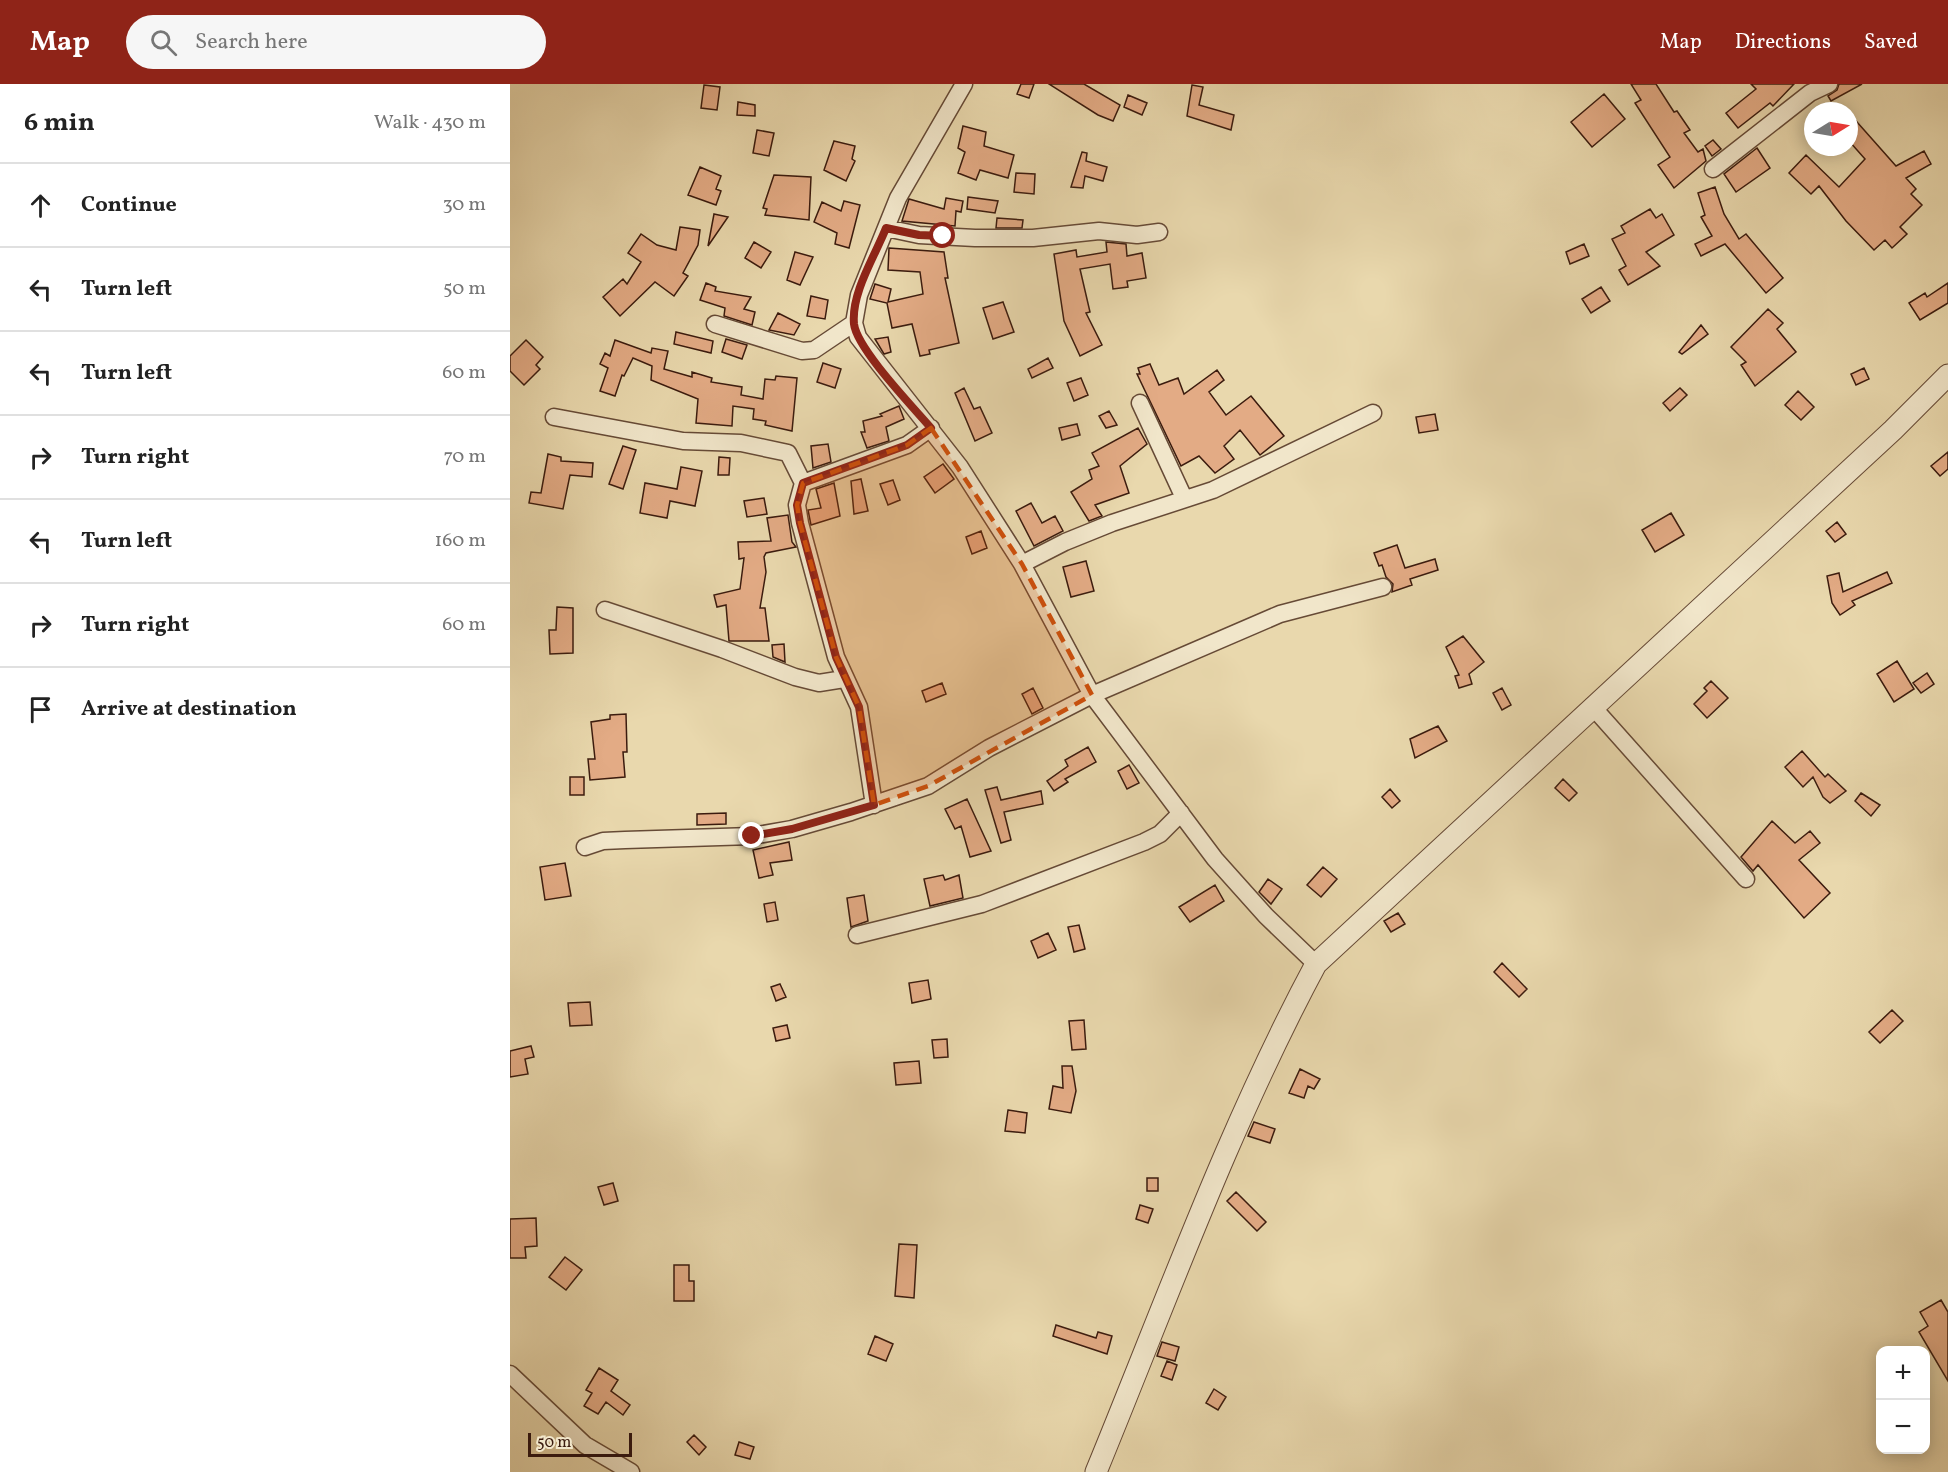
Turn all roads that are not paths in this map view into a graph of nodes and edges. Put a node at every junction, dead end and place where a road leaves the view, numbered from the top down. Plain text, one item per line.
1 (964, 84) edge
2 (1829, 84) edge
3 (1713, 169) dead end
4 (886, 228) junction
5 (1160, 232) dead end
6 (854, 323) junction
7 (715, 324) dead end
8 (1948, 375) edge
9 (1140, 403) dead end
10 (1373, 413) dead end
11 (554, 417) dead end
12 (931, 428) junction
13 (803, 483) junction
14 (1184, 498) junction
15 (1022, 564) junction
16 (1383, 587) dead end
17 (605, 610) dead end
18 (844, 679) junction
19 (1092, 695) junction
20 (1592, 706) junction
21 (874, 805) junction
22 (1181, 813) junction
23 (585, 847) dead end
24 (1746, 879) dead end
25 (857, 935) dead end
26 (1316, 964) junction
27 (510, 1374) edge
28 (631, 1472) edge
29 (1096, 1472) edge

1 - 4 street
2 - 3 street
4 - 5 street
4 - 6 street
6 - 7 street
6 - 12 street
8 - 20 street
9 - 14 street
10 - 14 street
11 - 13 street
12 - 13 street
12 - 15 street
13 - 18 street
14 - 15 street
15 - 19 street
16 - 19 street
17 - 18 street
18 - 21 street
19 - 21 street
19 - 22 street
20 - 24 street
20 - 26 street
21 - 23 street
22 - 25 street
22 - 26 street
26 - 29 street
27 - 28 street

